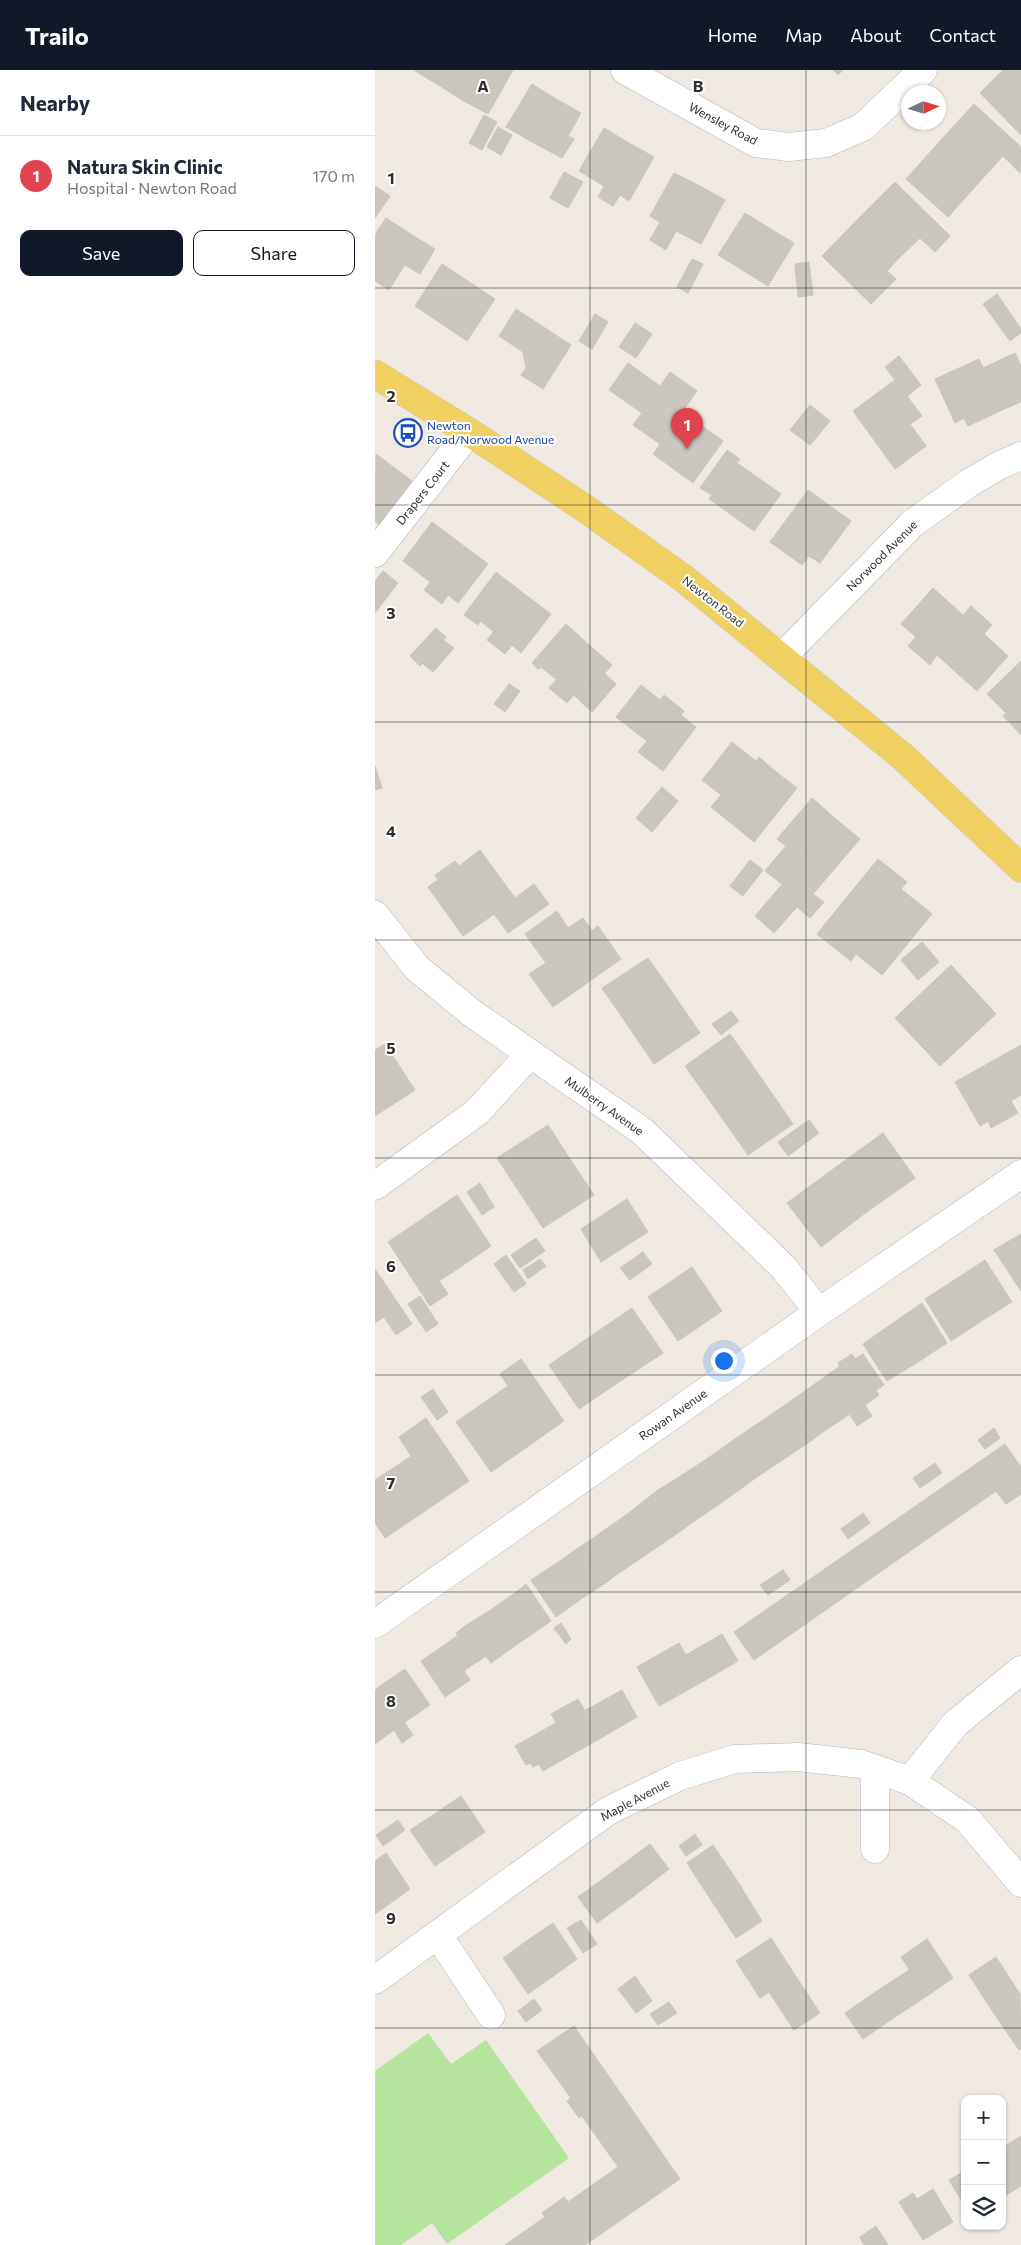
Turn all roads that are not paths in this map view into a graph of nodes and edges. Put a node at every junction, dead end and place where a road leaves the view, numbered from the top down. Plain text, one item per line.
1 (625, 70) edge
2 (923, 70) edge
3 (375, 374) edge
4 (469, 432) junction
5 (1021, 456) edge
6 (375, 553) edge
7 (782, 657) junction
8 (1021, 868) edge
9 (375, 915) edge
10 (530, 1054) junction
11 (1021, 1174) edge
12 (375, 1186) edge
13 (819, 1312) junction
14 (375, 1624) edge
15 (1021, 1670) edge
16 (875, 1769) junction
17 (910, 1781) junction
18 (875, 1849) dead end
19 (1021, 1882) edge
20 (437, 1935) junction
21 (375, 1980) edge
22 (491, 2015) dead end

1 - 2 street, Wensley Road
3 - 4 main road, Newton Road
4 - 6 street, Drapers Court
4 - 7 main road, Newton Road
5 - 7 street, Norwood Avenue
7 - 8 main road, Newton Road
9 - 10 street, Mulberry Avenue
10 - 12 street
10 - 13 street, Mulberry Avenue
11 - 13 street, Rowan Avenue
13 - 14 street, Rowan Avenue
15 - 17 street
16 - 17 street, Maple Avenue
16 - 18 street
16 - 20 street, Maple Avenue
17 - 19 street, Maple Avenue
20 - 21 street, Maple Avenue
20 - 22 street

